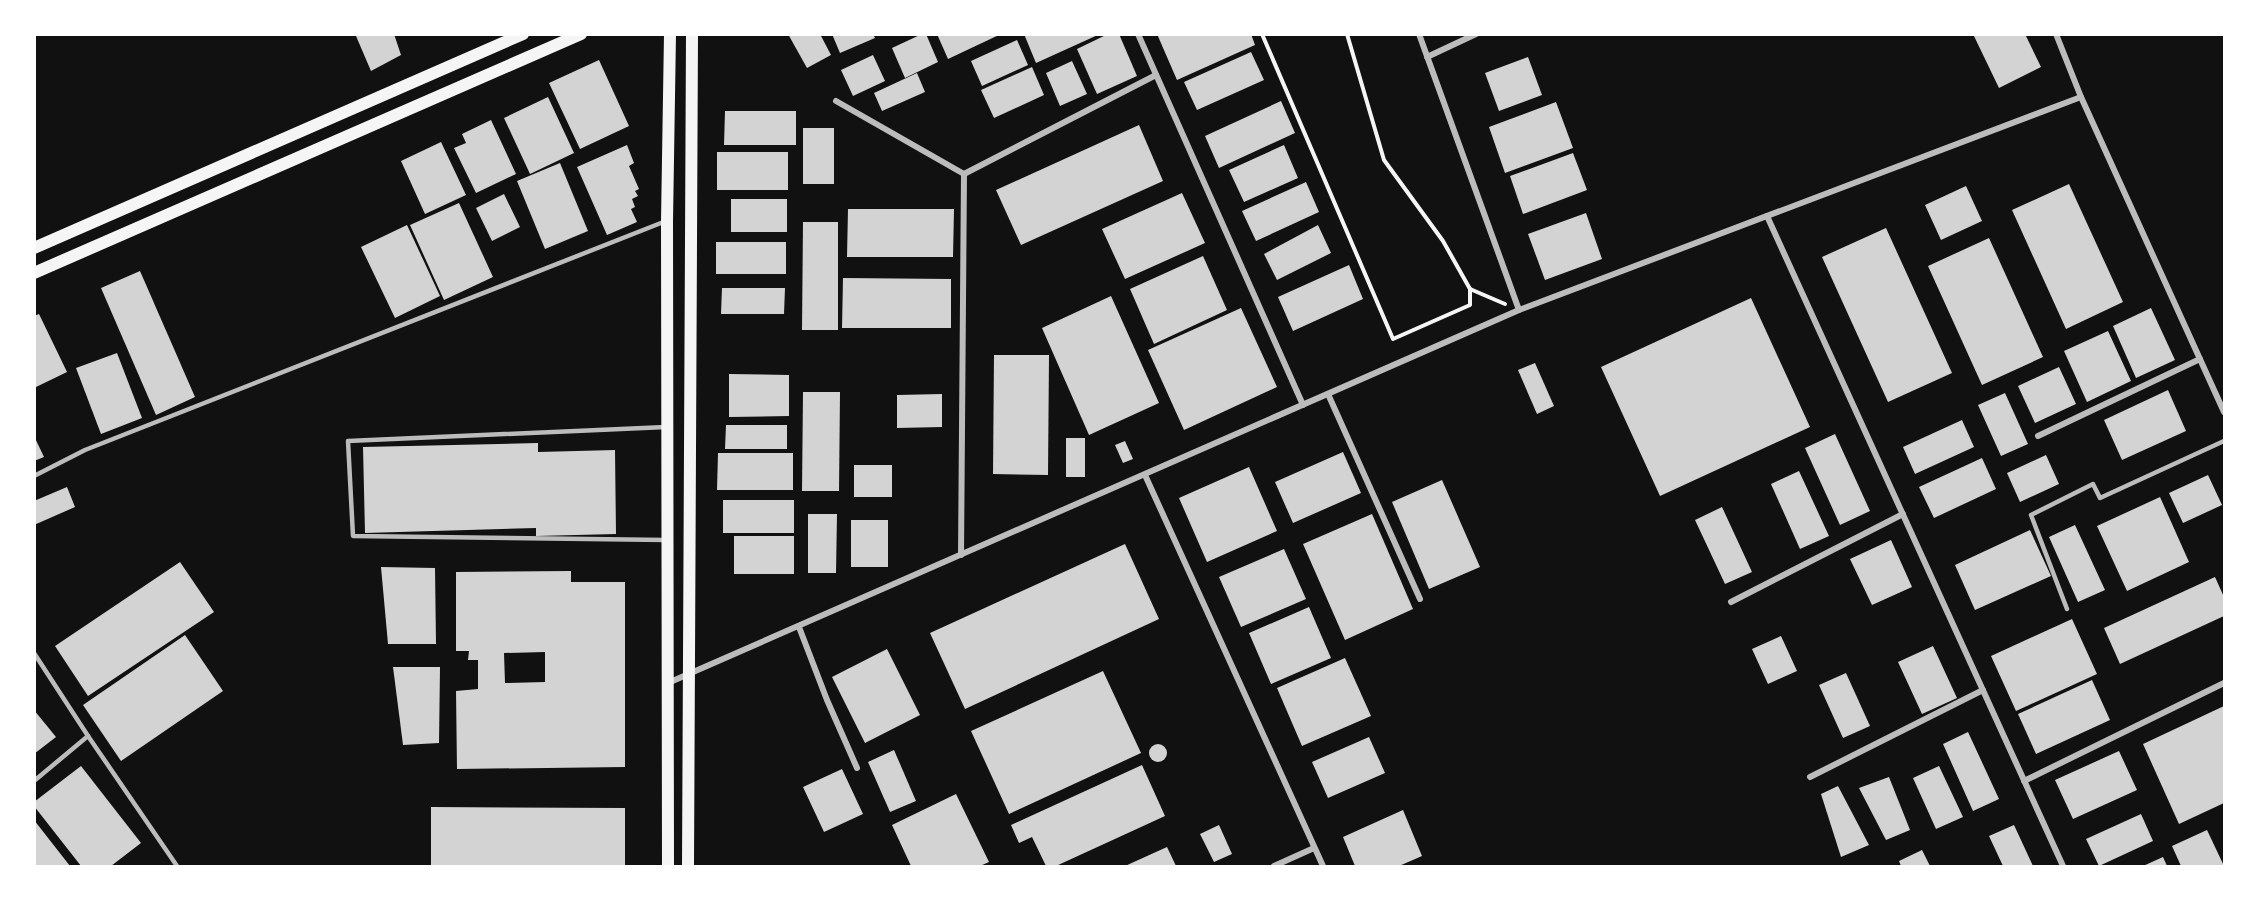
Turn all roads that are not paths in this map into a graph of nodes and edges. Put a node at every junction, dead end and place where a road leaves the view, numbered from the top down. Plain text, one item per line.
1 (523, 34) edge
2 (580, 34) edge
3 (669, 34) edge
4 (692, 34) edge
5 (1138, 34) edge
6 (1419, 34) edge
7 (1476, 34) edge
8 (2056, 34) edge
9 (1426, 57) junction
10 (1156, 75) junction
11 (2081, 97) junction
12 (836, 101) dead end
13 (964, 174) junction
14 (1767, 216) junction
15 (667, 221) junction
16 (34, 248) edge
17 (34, 273) edge
18 (1519, 310) junction
19 (2200, 359) junction
20 (1328, 394) junction
21 (1304, 405) junction
22 (2224, 412) edge
23 (668, 427) junction
24 (2038, 436) dead end
25 (2224, 441) edge
26 (1145, 475) junction
27 (34, 476) edge
28 (1903, 513) junction
29 (668, 540) junction
30 (961, 555) junction
31 (1420, 599) dead end
32 (1731, 602) dead end
33 (2067, 609) dead end
34 (799, 627) junction
35 (34, 653) edge
36 (689, 675) junction
37 (668, 683) junction
38 (2224, 683) edge
39 (1983, 690) junction
40 (88, 736) junction
41 (857, 768) dead end
42 (1810, 777) dead end
43 (34, 781) edge
44 (2024, 781) junction
45 (1314, 848) junction
46 (2062, 866) edge
47 (177, 867) edge
48 (668, 867) edge
49 (688, 867) edge
50 (1274, 867) edge
51 (1323, 867) edge

1 - 16 main road
2 - 17 main road
3 - 15 main road
4 - 36 main road
5 - 10 street
6 - 9 street
7 - 9 street
8 - 11 street
9 - 18 street
10 - 13 street
10 - 21 street
11 - 14 street
11 - 19 street
12 - 13 street
13 - 30 street
14 - 18 street
14 - 28 street
15 - 23 main road
15 - 27 lane
18 - 20 street
19 - 22 street
19 - 24 street
20 - 21 street
20 - 31 street
21 - 26 street
23 - 29 main road
23 - 29 lane
25 - 33 lane
26 - 30 street
26 - 45 street
28 - 32 street
28 - 39 street
29 - 37 main road
30 - 34 street
34 - 36 street
34 - 41 street
35 - 40 lane
36 - 37 street
36 - 49 main road
37 - 48 main road
38 - 44 street
39 - 42 street
39 - 44 street
40 - 43 lane
40 - 47 lane
44 - 46 street
45 - 50 street
45 - 51 street

